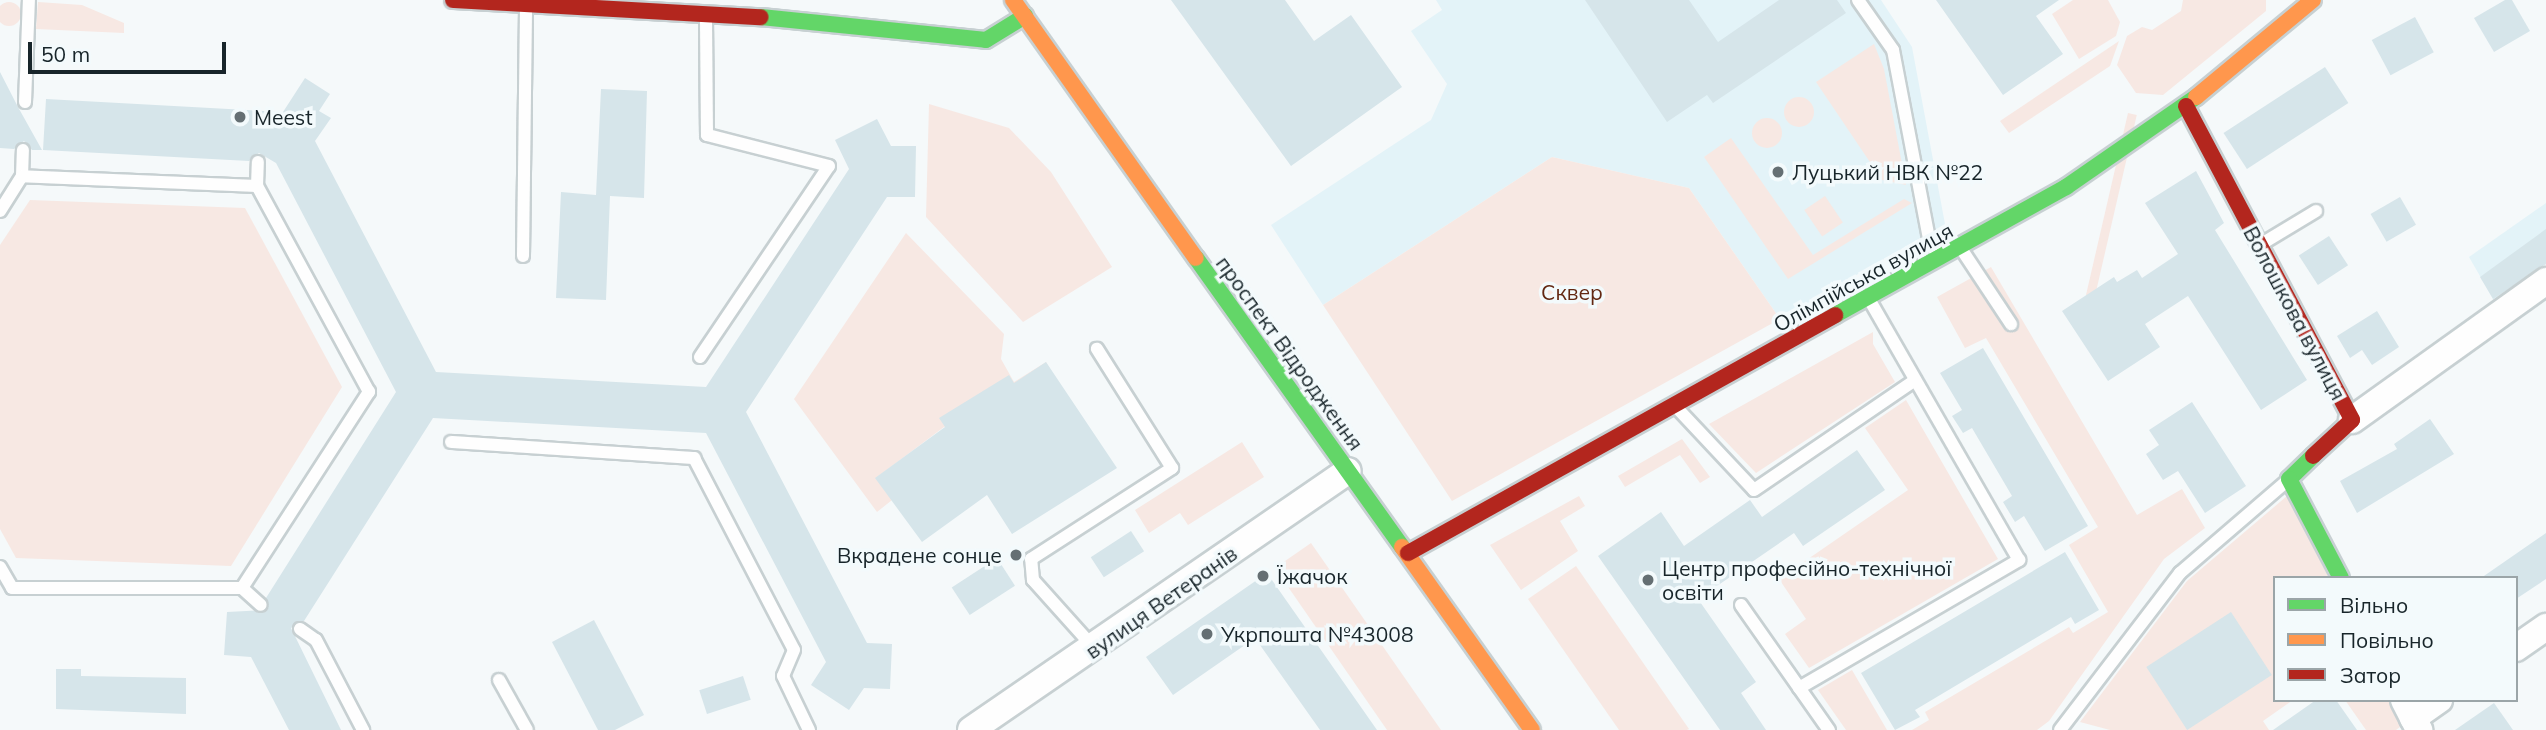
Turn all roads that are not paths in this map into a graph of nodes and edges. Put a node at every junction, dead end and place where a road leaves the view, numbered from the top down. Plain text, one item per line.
1 (29, 0) edge
2 (453, 0) edge
3 (806, 0) edge
4 (1013, 0) edge
5 (1858, 0) edge
6 (2313, 0) edge
7 (526, 4) junction
8 (706, 13) junction
9 (1025, 16) junction
10 (780, 18) junction
11 (25, 102) dead end
12 (2186, 106) junction
13 (23, 150) dead end
14 (258, 162) dead end
15 (22, 176) junction
16 (257, 186) junction
17 (0, 211) edge
18 (2316, 211) dead end
19 (2260, 245) junction
20 (1960, 247) junction
21 (523, 256) dead end
22 (1939, 259) junction
23 (2546, 281) edge
24 (1868, 298) junction
25 (2011, 324) dead end
26 (1097, 349) dead end
27 (700, 357) dead end
28 (1915, 380) junction
29 (1675, 405) junction
30 (2352, 420) junction
31 (451, 442) dead end
32 (1348, 471) junction
33 (2290, 479) junction
34 (1408, 553) junction
35 (0, 567) edge
36 (2340, 576) edge
37 (242, 588) junction
38 (6, 591) edge
39 (261, 605) dead end
40 (1741, 605) dead end
41 (2546, 627) edge
42 (300, 629) dead end
43 (2518, 647) edge
44 (1096, 649) junction
45 (499, 680) dead end
46 (1799, 688) junction
47 (2436, 702) edge
48 (2412, 716) edge
49 (363, 730) edge
50 (527, 730) edge
51 (809, 730) edge
52 (971, 730) edge
53 (1532, 730) edge
54 (1829, 730) edge
55 (2060, 730) edge

1 - 11 lane
2 - 7 street
3 - 10 street
4 - 9 street, проспект Відродження
5 - 22 lane
6 - 12 street, Олімпійська вулиця
7 - 8 street
7 - 21 lane
8 - 10 street
8 - 27 lane
9 - 10 street
9 - 32 street, проспект Відродження
12 - 19 street, Волошкова вулиця
12 - 20 street, Олімпійська вулиця
13 - 15 lane
14 - 16 lane
15 - 16 lane
15 - 17 lane
16 - 37 lane
18 - 19 lane
19 - 30 street, Волошкова вулиця
20 - 22 street, Олімпійська вулиця
20 - 25 lane
22 - 24 street, Олімпійська вулиця
23 - 30 street
24 - 28 lane
24 - 29 street, Олімпійська вулиця
26 - 44 lane
28 - 29 lane
28 - 46 lane
29 - 34 street, Олімпійська вулиця
30 - 33 street, Волошкова вулиця
31 - 51 lane
32 - 34 street, проспект Відродження
32 - 44 street, вулиця Ветеранів
33 - 36 street
33 - 55 lane
34 - 53 street, проспект Відродження
35 - 38 lane
37 - 38 lane
37 - 39 lane
40 - 46 lane
41 - 43 street
42 - 49 lane
44 - 52 street, вулиця Ветеранів
45 - 50 lane
46 - 54 lane
47 - 48 street

